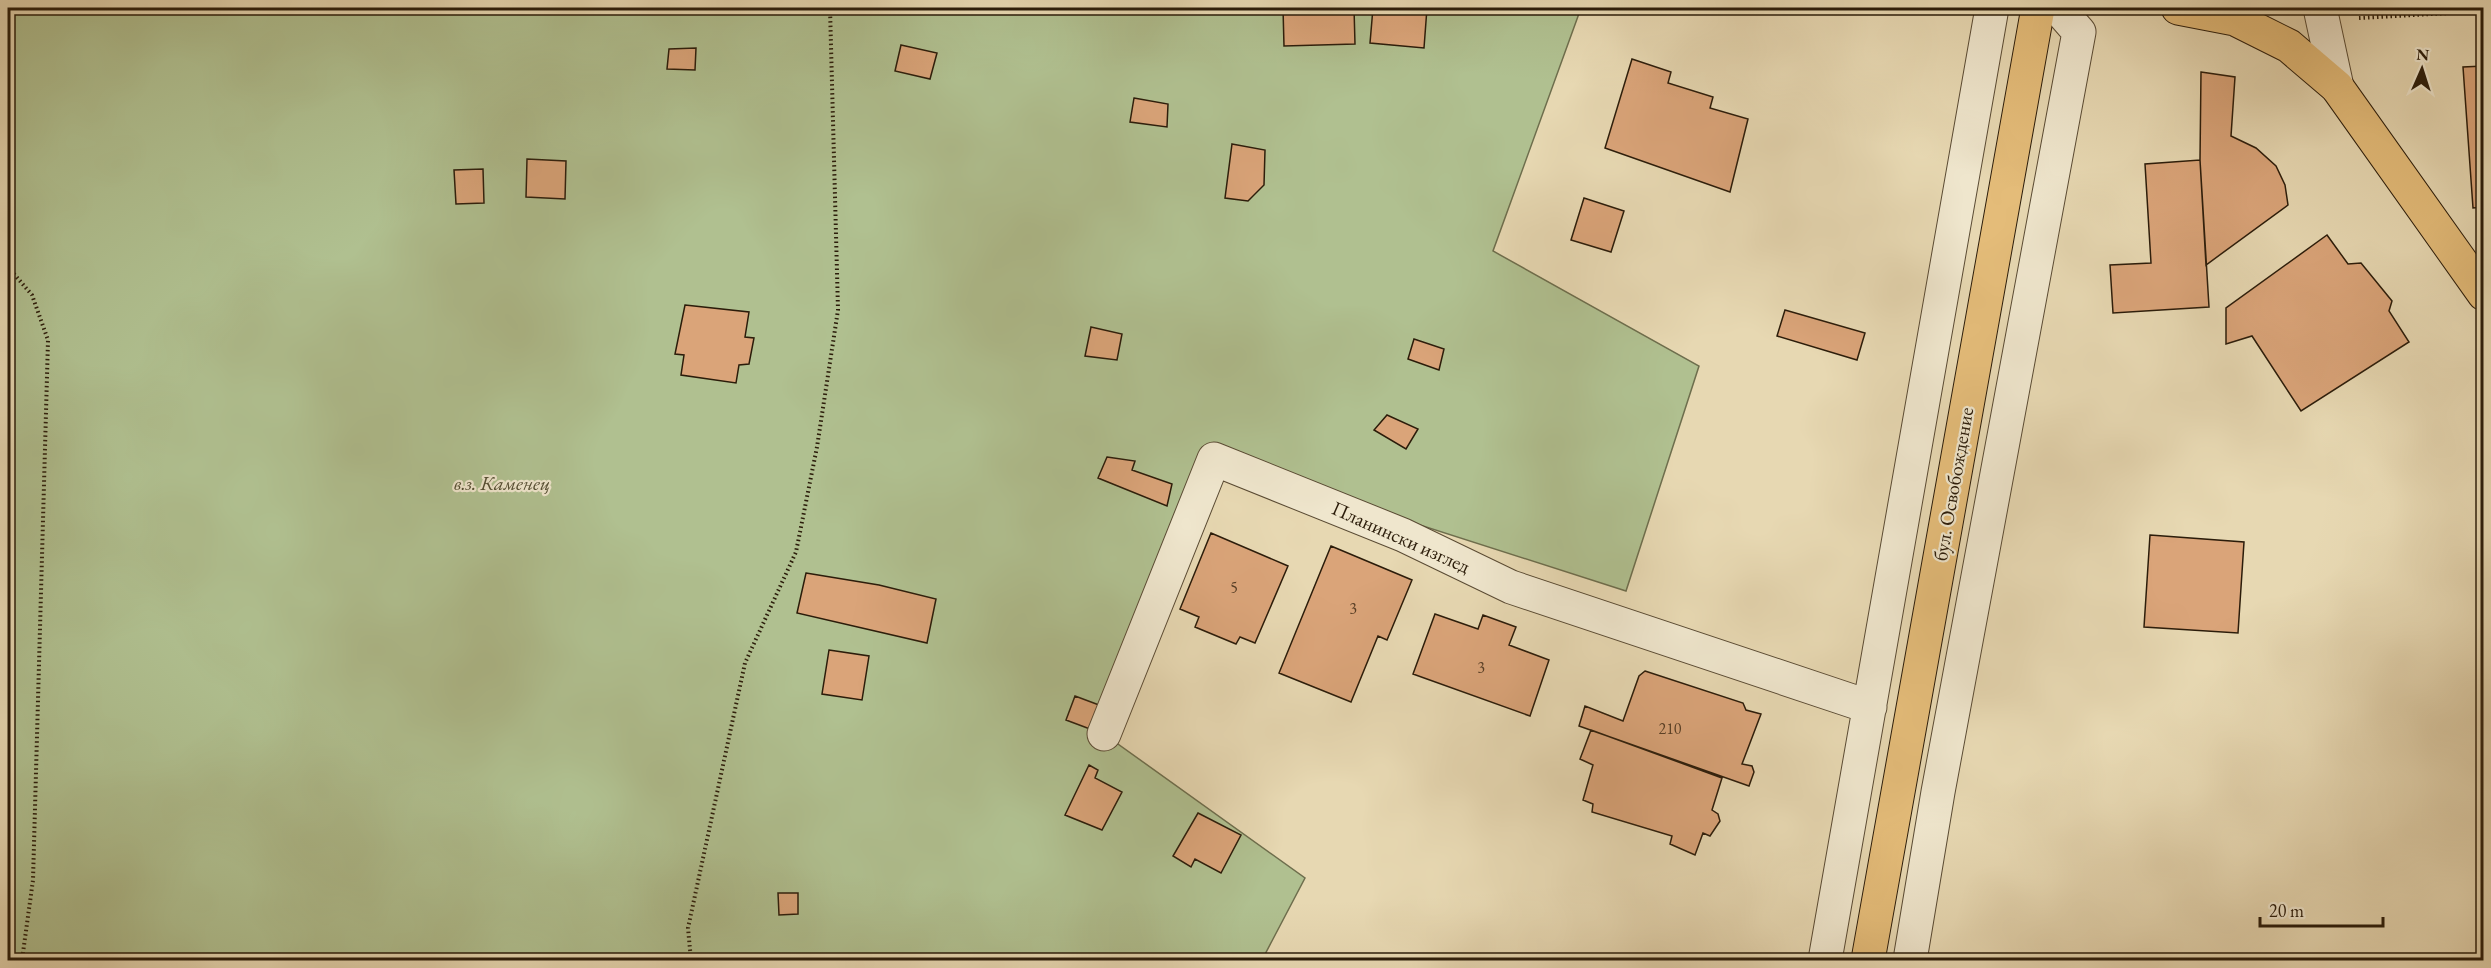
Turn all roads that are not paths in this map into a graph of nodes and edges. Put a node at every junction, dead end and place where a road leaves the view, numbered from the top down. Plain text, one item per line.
1 (1992, 8) edge
2 (2038, 8) edge
3 (2058, 8) edge
4 (2178, 8) edge
5 (2321, 14) edge
6 (2337, 87) junction
7 (2484, 294) edge
8 (1870, 706) junction
9 (1104, 734) dead end
10 (1825, 960) edge
11 (1868, 960) edge
12 (1910, 960) edge

1 - 8 street
2 - 11 main road, бул. Освобождение
3 - 12 street
4 - 6 main road
5 - 6 street
6 - 7 main road
8 - 9 street, Планински изглед
8 - 10 street

